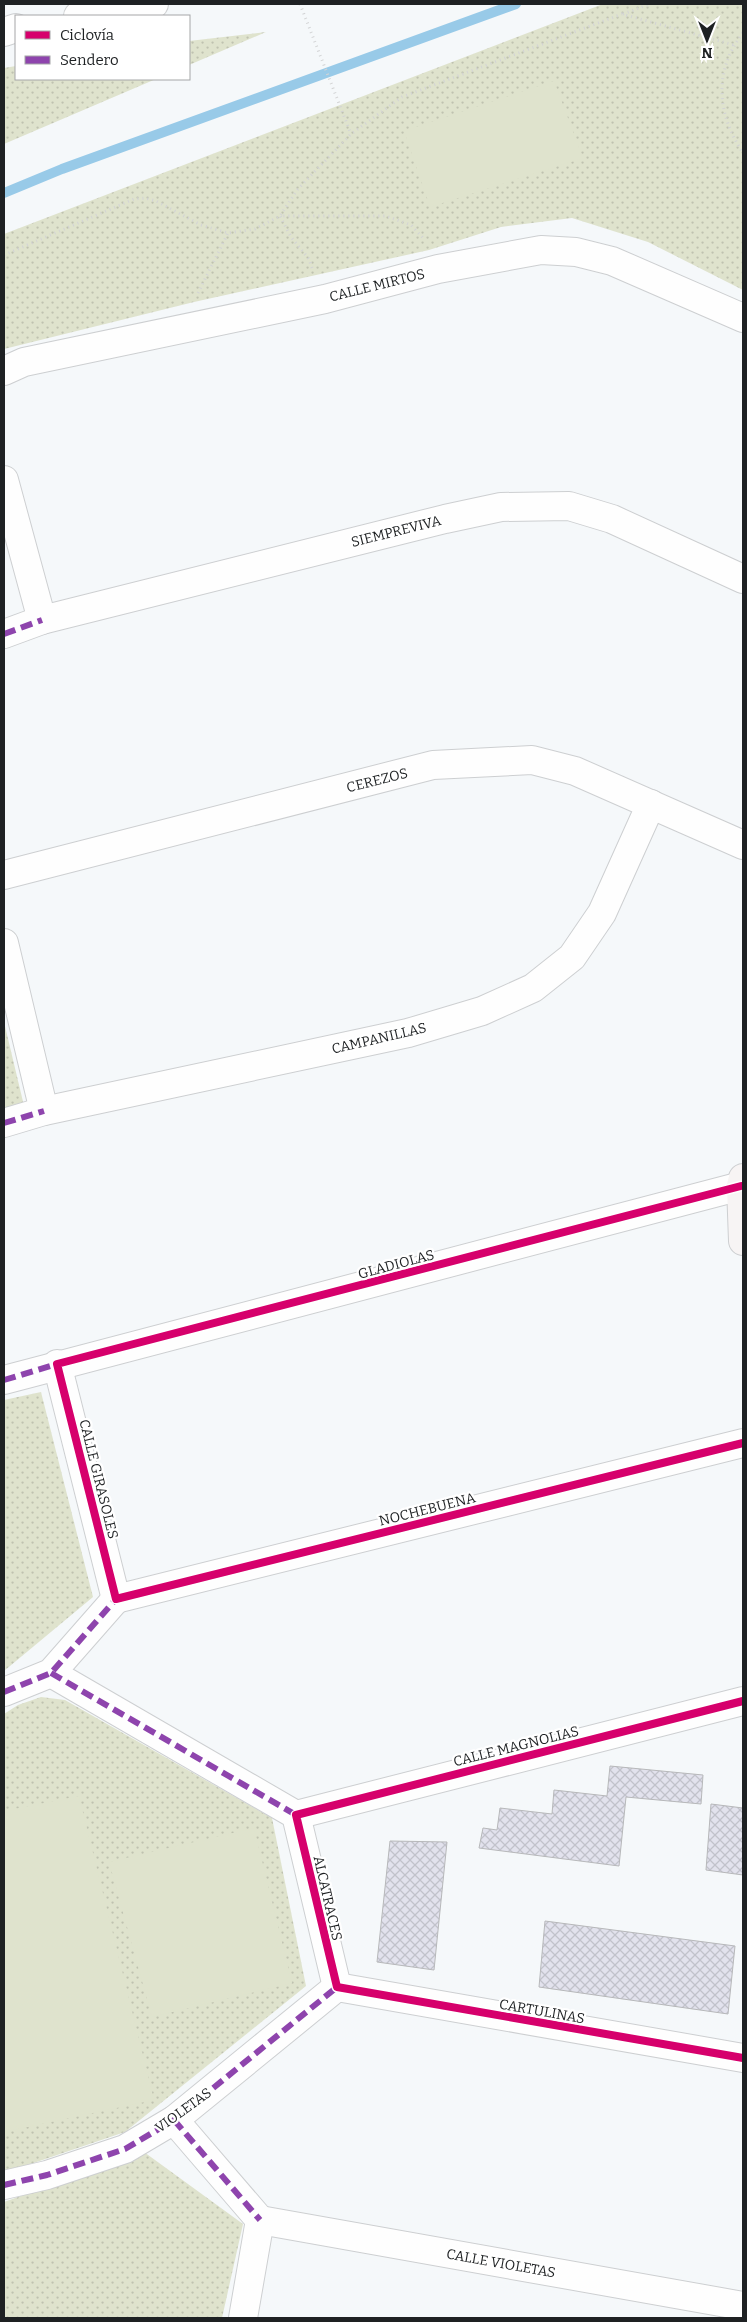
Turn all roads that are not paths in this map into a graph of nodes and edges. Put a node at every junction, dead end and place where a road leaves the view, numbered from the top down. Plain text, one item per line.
1 (154, 4) edge
2 (84, 15) edge
3 (743, 318) edge
4 (4, 371) edge
5 (4, 480) edge
6 (743, 579) edge
7 (42, 620) junction
8 (4, 634) edge
9 (651, 804) junction
10 (743, 845) edge
11 (4, 875) edge
12 (4, 943) edge
13 (44, 1111) junction
14 (4, 1122) edge
15 (742, 1182) edge
16 (743, 1241) edge
17 (57, 1364) junction
18 (4, 1380) edge
19 (743, 1443) edge
20 (116, 1599) junction
21 (51, 1673) junction
22 (4, 1692) edge
23 (743, 1701) edge
24 (296, 1815) junction
25 (337, 1987) junction
26 (743, 2058) edge
27 (174, 2120) junction
28 (4, 2186) edge
29 (260, 2220) junction
30 (743, 2306) edge
31 (242, 2318) edge

1 - 2 street
3 - 4 street, CALLE MIRTOS
5 - 7 street
6 - 7 street, SIEMPREVIVA
7 - 8 street, SIEMPREVIVA
9 - 10 street, CEREZOS
9 - 11 street, CEREZOS
9 - 13 street, CAMPANILLAS
12 - 13 street
13 - 14 street, CAMPANILLAS
15 - 16 street
15 - 17 street, GLADIOLAS
17 - 18 street, GLADIOLAS
17 - 20 street, CALLE GIRASOLES
19 - 20 street, NOCHEBUENA
20 - 21 street
21 - 22 street
21 - 24 street
23 - 24 street, CALLE MAGNOLIAS
24 - 25 street, ALCATRACES
25 - 26 street, CARTULINAS
25 - 27 street, VIOLETAS
27 - 28 street, VIOLETAS
27 - 29 street
29 - 30 street, CALLE VIOLETAS
29 - 31 street

